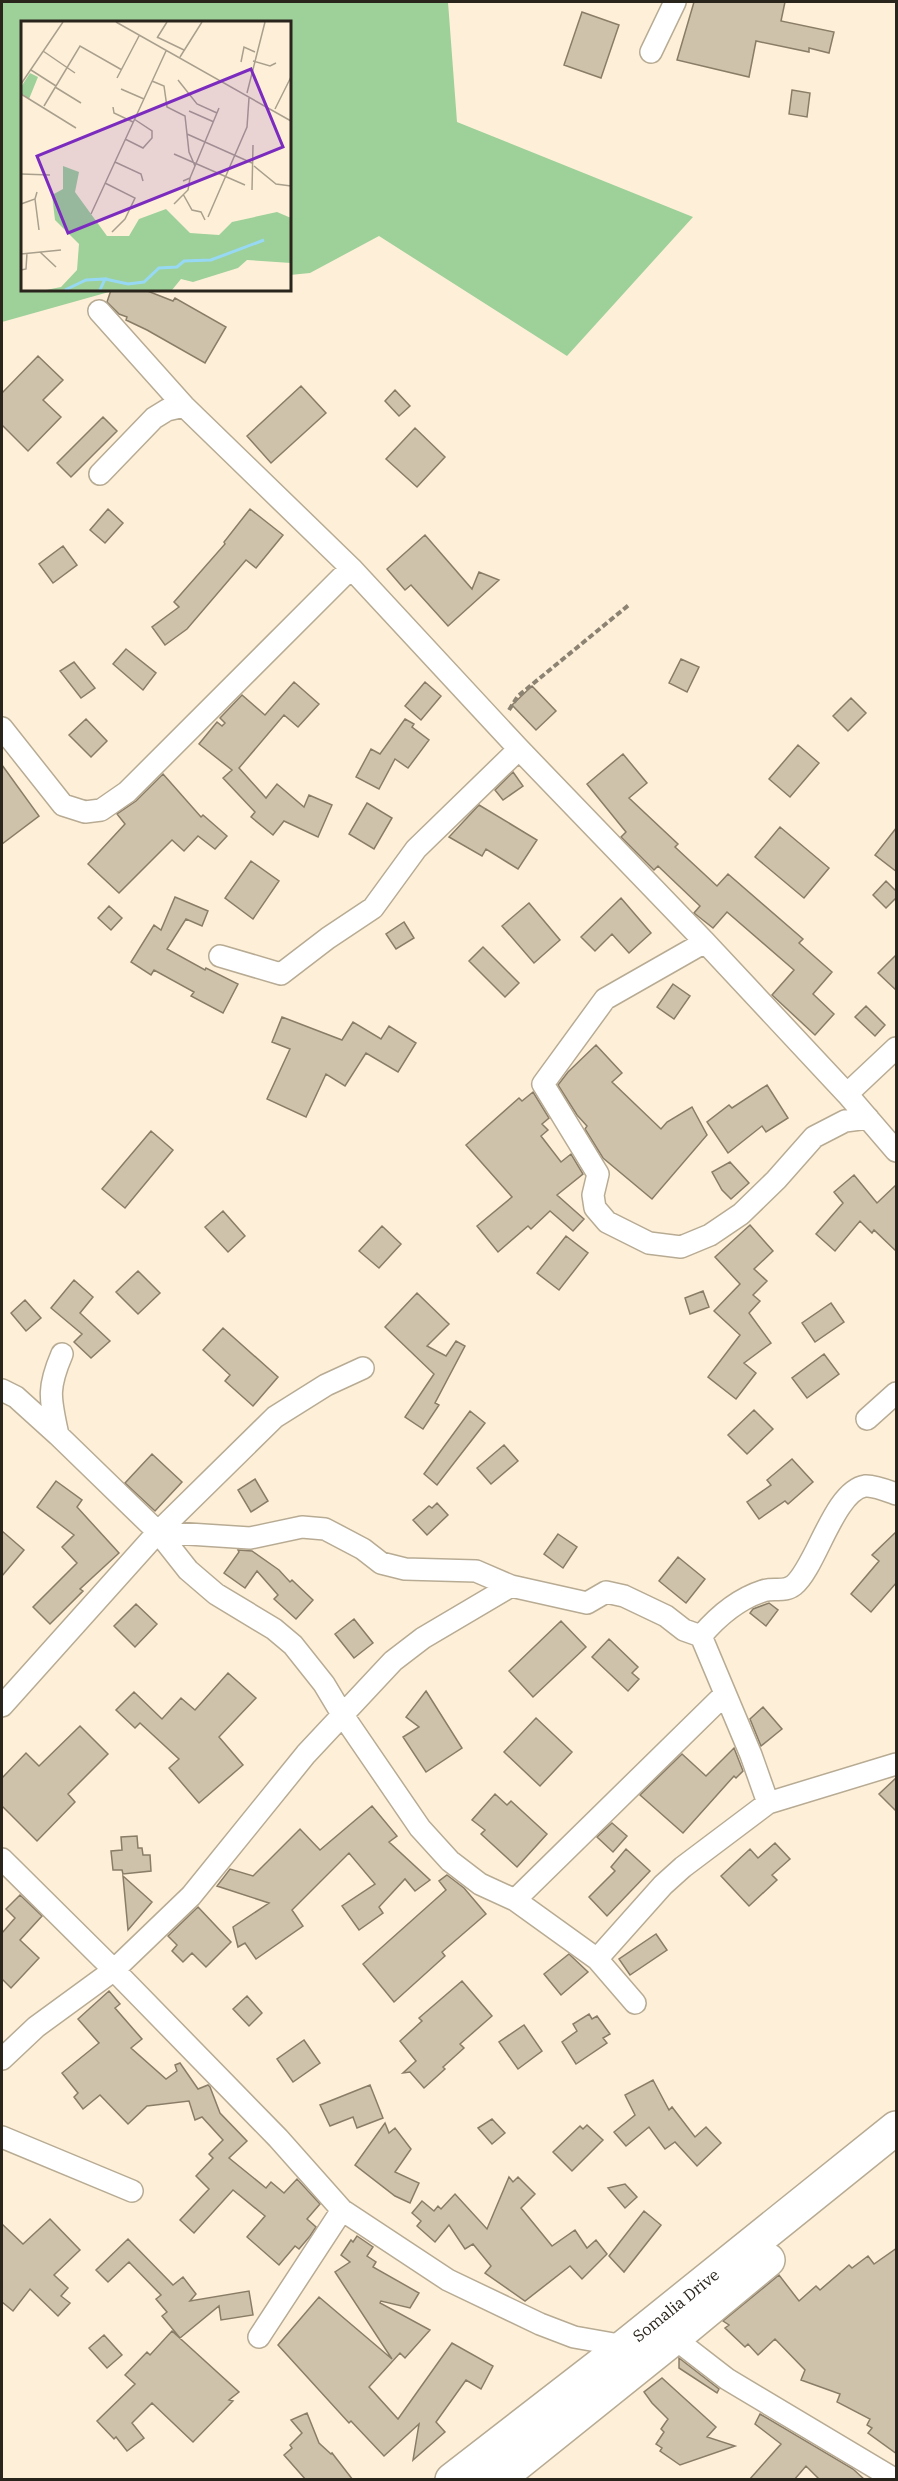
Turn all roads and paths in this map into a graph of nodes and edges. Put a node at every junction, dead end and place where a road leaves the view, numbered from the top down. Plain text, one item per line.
1 (675, 2) edge
2 (651, 52) dead end
3 (99, 311) dead end
4 (184, 406) junction
5 (100, 474) dead end
6 (351, 568) junction
7 (630, 604) dead end
8 (498, 726) junction
9 (2, 728) edge
10 (519, 749) junction
11 (705, 942) junction
12 (220, 956) dead end
13 (897, 1048) edge
14 (847, 1094) junction
15 (868, 1118) junction
16 (897, 1151) edge
17 (62, 1354) dead end
18 (363, 1368) dead end
19 (2, 1390) edge
20 (897, 1394) edge
21 (867, 1419) dead end
22 (58, 1435) junction
23 (897, 1494) edge
24 (158, 1532) junction
25 (511, 1586) junction
26 (700, 1636) junction
27 (725, 1694) junction
28 (2, 1706) edge
29 (342, 1714) junction
30 (897, 1764) edge
31 (768, 1803) junction
32 (2, 1859) edge
33 (515, 1900) junction
34 (597, 1959) junction
35 (114, 1970) junction
36 (635, 2003) dead end
37 (2, 2059) edge
38 (897, 2128) edge
39 (2, 2137) edge
40 (897, 2154) edge
41 (132, 2191) dead end
42 (342, 2210) junction
43 (259, 2337) dead end
44 (675, 2338) junction
45 (625, 2346) junction
46 (452, 2480) edge
47 (496, 2480) edge
48 (896, 2480) edge

1 - 2 street
3 - 4 street
4 - 5 street
4 - 6 street
6 - 8 street
6 - 9 street
7 - 8 path
8 - 10 street
10 - 11 street
10 - 12 street
11 - 14 street
11 - 15 street
13 - 14 street
14 - 15 street
15 - 16 street
17 - 22 street
18 - 24 street
19 - 22 street
20 - 21 street
22 - 24 street
23 - 26 street
24 - 25 street
24 - 28 street
24 - 29 street
25 - 26 street
25 - 29 street
26 - 27 street
27 - 31 street
27 - 33 street
29 - 33 street
29 - 35 street
30 - 31 street
31 - 34 street
32 - 35 street
33 - 34 street
34 - 36 street
35 - 37 street
35 - 42 street
38 - 45 main road, Somalia Drive
39 - 41 street
40 - 44 main road, Somalia Drive
42 - 43 street
42 - 45 street
44 - 47 main road, Somalia Drive
44 - 48 street
45 - 46 main road, Somalia Drive

